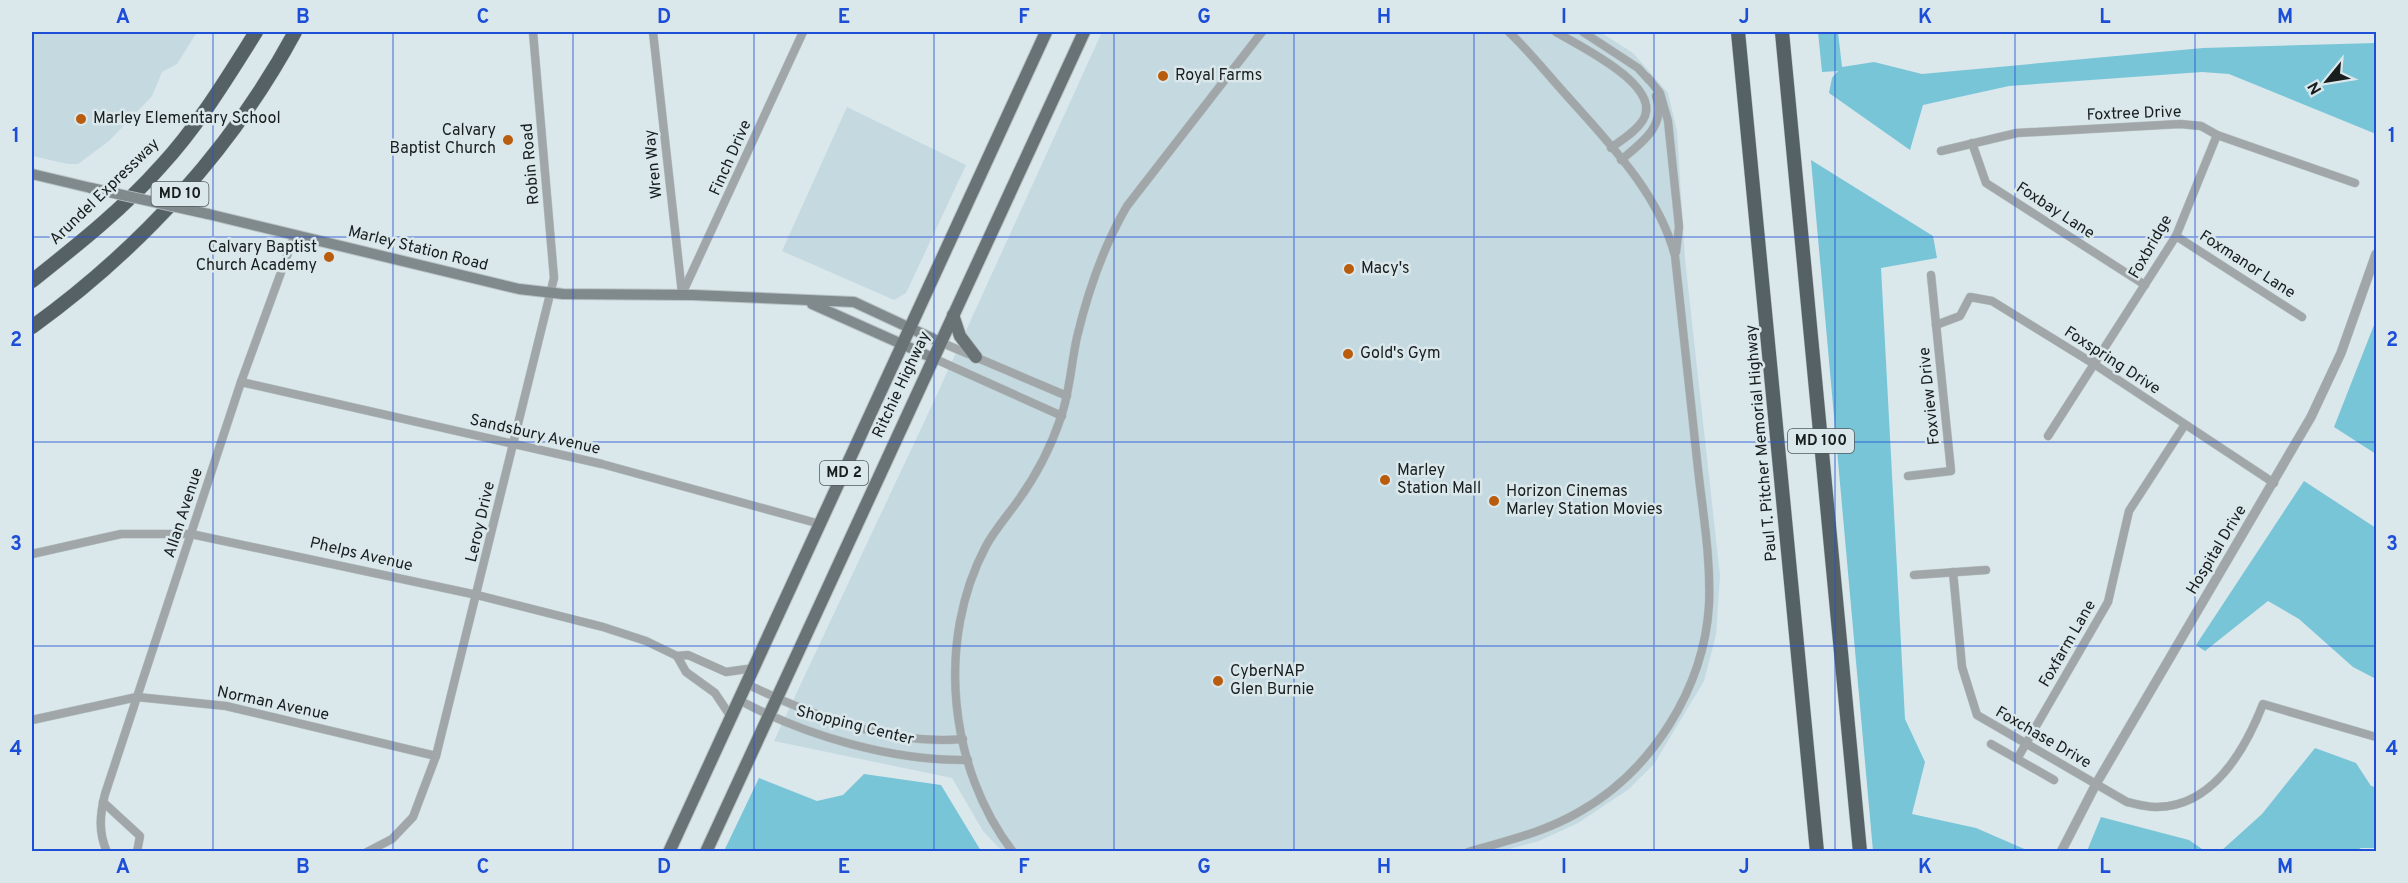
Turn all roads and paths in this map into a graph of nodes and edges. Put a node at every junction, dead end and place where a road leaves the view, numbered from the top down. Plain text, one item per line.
1 (256, 32) edge
2 (295, 32) edge
3 (533, 32) edge
4 (653, 32) edge
5 (803, 32) edge
6 (1046, 32) edge
7 (1084, 32) edge
8 (1262, 32) edge
9 (1509, 32) edge
10 (1556, 32) edge
11 (1583, 32) edge
12 (1731, 32) edge
13 (1738, 32) edge
14 (1782, 32) edge
15 (1647, 77) junction
16 (1747, 109) junction
17 (2217, 135) junction
18 (1972, 143) junction
19 (1611, 148) junction
20 (1941, 151) dead end
21 (1621, 160) junction
22 (32, 174) edge
23 (2355, 183) dead end
24 (295, 234) junction
25 (2176, 236) junction
26 (2376, 254) edge
27 (1675, 256) junction
28 (1931, 276) dead end
29 (32, 281) edge
30 (2145, 285) junction
31 (549, 292) junction
32 (682, 294) junction
33 (804, 300) junction
34 (953, 315) junction
35 (2302, 317) dead end
36 (1936, 325) junction
37 (32, 327) edge
38 (910, 328) junction
39 (940, 342) junction
40 (903, 344) junction
41 (976, 357) junction
42 (933, 358) junction
43 (2094, 364) junction
44 (241, 382) junction
45 (1067, 396) junction
46 (1062, 417) junction
47 (2184, 426) junction
48 (2048, 436) dead end
49 (513, 444) junction
50 (1908, 476) dead end
51 (2274, 483) junction
52 (820, 524) junction
53 (191, 534) junction
54 (32, 554) edge
55 (1986, 570) dead end
56 (1953, 572) junction
57 (1914, 575) dead end
58 (477, 595) junction
59 (677, 656) junction
60 (754, 668) junction
61 (747, 684) junction
62 (137, 697) junction
63 (776, 698) junction
64 (740, 700) junction
65 (768, 715) junction
66 (731, 717) junction
67 (32, 720) edge
68 (2376, 737) edge
69 (963, 739) junction
70 (1991, 744) dead end
71 (2025, 744) junction
72 (436, 756) junction
73 (2017, 759) junction
74 (968, 760) junction
75 (2054, 780) dead end
76 (2096, 784) junction
77 (103, 802) junction
78 (107, 852) edge
79 (137, 852) edge
80 (367, 852) edge
81 (669, 852) edge
82 (706, 852) edge
83 (1013, 852) edge
84 (1468, 852) edge
85 (1817, 852) edge
86 (1860, 852) edge
87 (2061, 852) edge

1 - 29 highway, Arundel Expressway / MD 10
2 - 37 highway, MD 10
3 - 31 street, Robin Road
4 - 32 street, Wren Way
5 - 32 street, Finch Drive
6 - 38 main road, Ritchie Highway / MD 2
7 - 34 main road, Ritchie Highway / MD 2
8 - 45 street
9 - 19 street
10 - 19 street
11 - 15 street
12 - 16 highway
13 - 16 highway, Paul T. Pitcher Memorial Highway / MD 100
14 - 86 highway, MD 100
15 - 21 street
15 - 27 street
16 - 85 highway, Paul T. Pitcher Memorial Highway / MD 100
17 - 18 street, Foxtree Drive
17 - 23 street, Foxtree Drive
17 - 25 street, Foxbridge
18 - 20 street, Foxtree Drive
18 - 30 street, Foxbay Lane
19 - 21 street
21 - 27 street
22 - 24 main road, Marley Station Road, bridge
24 - 31 main road, Marley Station Road
24 - 44 street, Allan Avenue
25 - 30 street, Foxbridge
25 - 35 street, Foxmanor Lane
26 - 51 street, Hospital Drive
27 - 84 street
28 - 36 street, Foxview Drive
30 - 43 street, Foxbridge
31 - 32 main road, Marley Station Road
31 - 49 street, Leroy Drive
32 - 33 main road, Marley Station Road
33 - 38 main road, Marley Station Road
33 - 40 main road, Marley Station Road
34 - 39 main road, Ritchie Highway / MD 2
34 - 41 main road
36 - 43 street, Foxspring Drive
36 - 50 street, Foxview Drive
38 - 39 main road, Marley Station Road
38 - 40 main road, Ritchie Highway / MD 2
39 - 41 street
39 - 42 main road, Ritchie Highway / MD 2
40 - 42 main road, Marley Station Road
40 - 52 main road, Ritchie Highway / MD 2
41 - 45 street
42 - 46 street
42 - 63 main road, Ritchie Highway / MD 2
43 - 47 street, Foxspring Drive
43 - 48 street, Foxbridge
44 - 49 street, Sandsbury Avenue
44 - 53 street, Allan Avenue
45 - 46 street
46 - 69 street
47 - 51 street, Foxspring Drive
47 - 71 street, Foxfarm Lane
49 - 52 street, Sandsbury Avenue
49 - 58 street, Leroy Drive
51 - 76 street, Hospital Drive
52 - 60 main road, Ritchie Highway / MD 2
53 - 54 street, Phelps Avenue
53 - 58 street, Phelps Avenue
53 - 62 street, Allan Avenue
55 - 56 street
56 - 57 street
56 - 71 street, Foxchase Drive
58 - 59 street, Phelps Avenue
58 - 72 street, Leroy Drive
59 - 60 street, Phelps Avenue
59 - 66 street, Phelps Avenue
60 - 61 main road, Ritchie Highway / MD 2
61 - 63 street, Shopping Center
61 - 64 main road, Ritchie Highway / MD 2
62 - 67 street, Norman Avenue
62 - 72 street, Norman Avenue
62 - 77 street, Allan Avenue
63 - 65 main road, Ritchie Highway / MD 2
63 - 69 street, Shopping Center
64 - 65 street, Shopping Center
64 - 66 main road, Ritchie Highway / MD 2
65 - 74 street, Shopping Center
65 - 82 main road, Ritchie Highway / MD 2
66 - 81 main road, Ritchie Highway / MD 2
68 - 76 street, Foxchase Drive
69 - 74 street
70 - 73 street
71 - 73 street, Foxfarm Lane
71 - 76 street, Foxchase Drive
72 - 80 street, Leroy Drive
73 - 75 street
74 - 83 street
76 - 87 street, Hospital Drive
77 - 78 street, Allan Avenue
77 - 79 street

